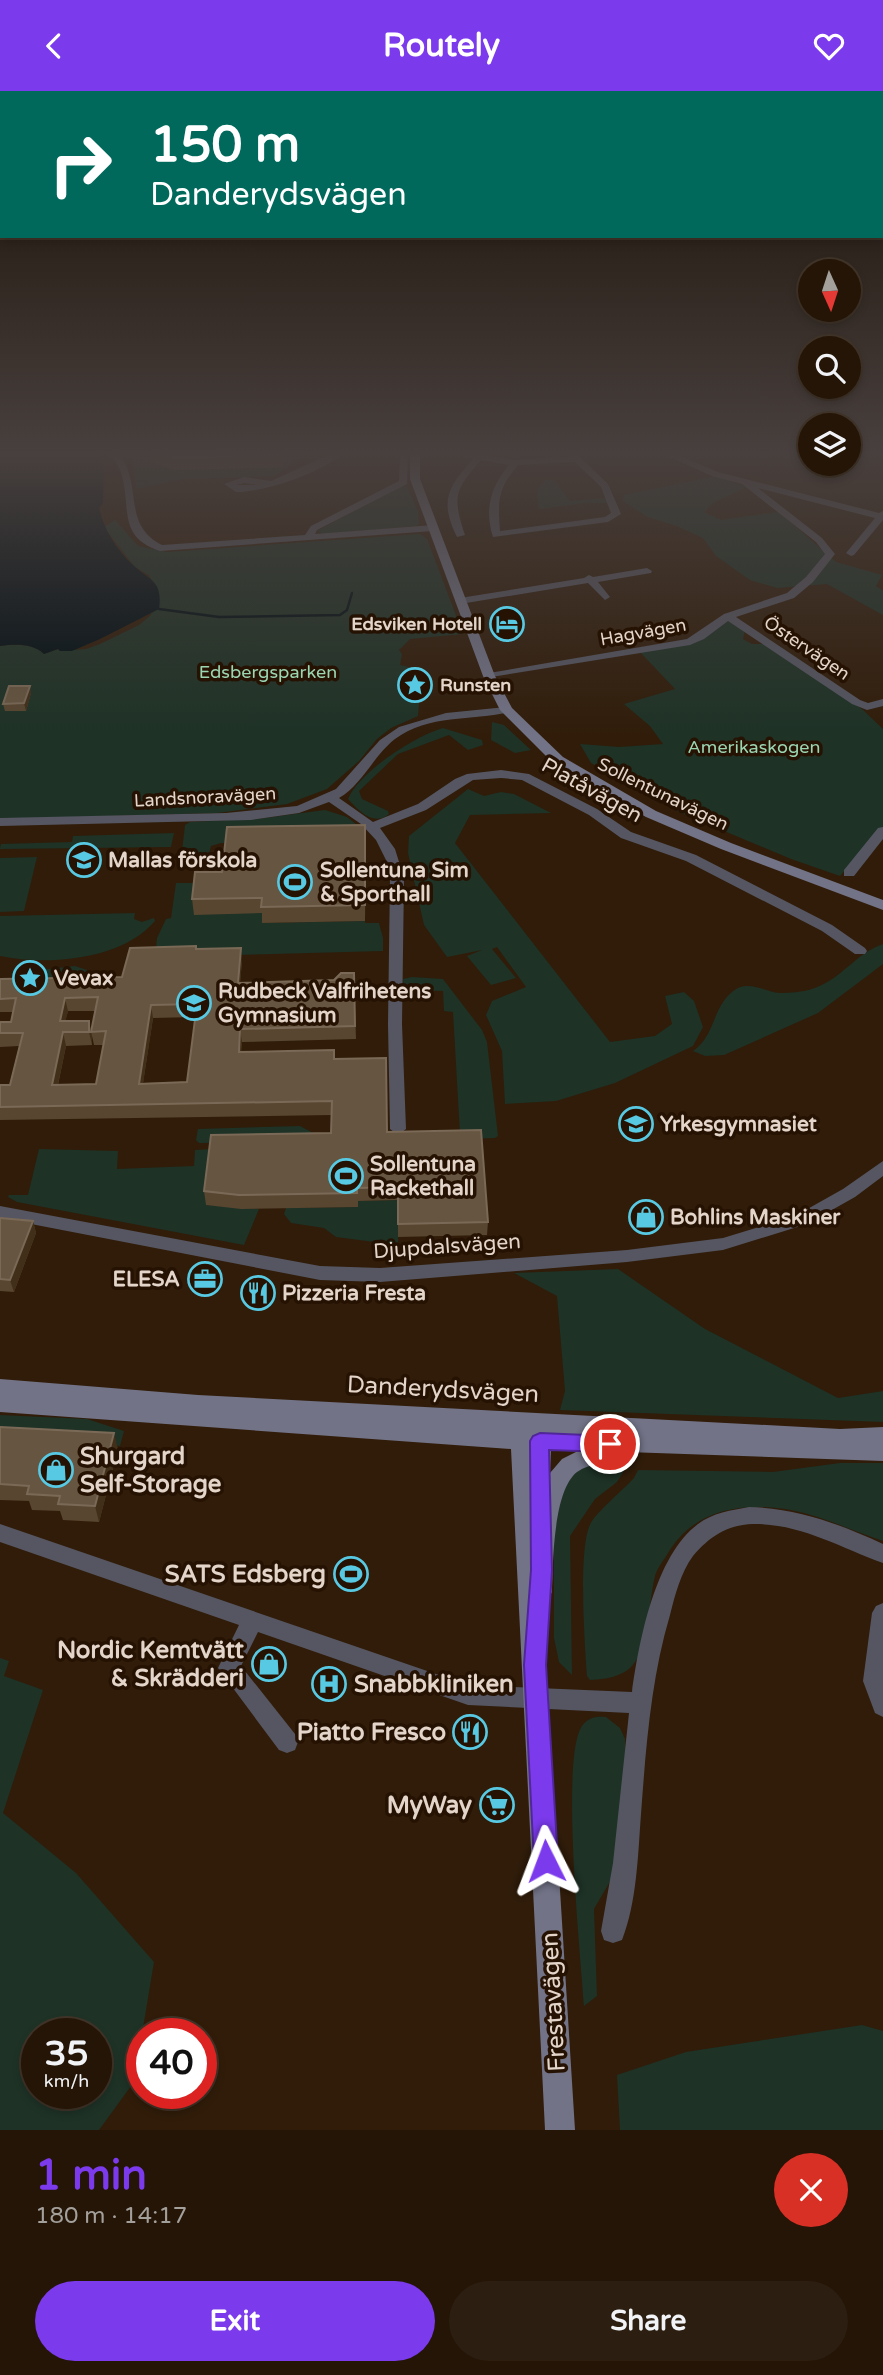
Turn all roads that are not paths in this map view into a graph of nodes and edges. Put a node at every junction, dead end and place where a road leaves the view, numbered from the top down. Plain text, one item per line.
1 (440, 547) edge
2 (825, 547) edge
3 (857, 547) edge
4 (851, 554) dead end
5 (647, 571) dead end
6 (589, 579) junction
7 (605, 597) dead end
8 (460, 601) junction
9 (728, 616) junction
10 (489, 676) junction
11 (883, 702) edge
12 (506, 710) junction
13 (331, 798) junction
14 (0, 822) edge
15 (374, 826) junction
16 (883, 831) edge
17 (849, 873) dead end
18 (883, 905) edge
19 (860, 951) dead end
20 (398, 1129) edge
21 (883, 1167) edge
22 (0, 1212) edge
23 (0, 1387) edge
24 (0, 1403) edge
25 (501, 1418) junction
26 (620, 1425) junction
27 (883, 1436) edge
28 (531, 1439) junction
29 (681, 1447) junction
30 (883, 1452) edge
31 (0, 1532) edge
32 (883, 1554) edge
33 (541, 1570) junction
34 (883, 1613) edge
35 (253, 1620) junction
36 (535, 1665) junction
37 (537, 1697) junction
38 (639, 1703) junction
39 (883, 1706) edge
40 (287, 1742) dead end
41 (613, 1931) dead end
42 (560, 2130) edge

1 - 8 street, Sollentunavägen
2 - 9 street, Hagvägen
3 - 4 street
5 - 6 street
6 - 7 street
6 - 8 street
8 - 10 street, Sollentunavägen
9 - 10 street, Hagvägen
9 - 11 street, Östervägen
10 - 12 street, Sollentunavägen
12 - 13 street, Landsnoravägen
12 - 18 street, Sollentunavägen
13 - 14 street, Landsnoravägen
13 - 15 street
15 - 19 street, Platåvägen
15 - 20 street
16 - 17 street
21 - 22 street, Djupdalsvägen
23 - 25 street, Danderydsvägen
24 - 28 street, Danderydsvägen
25 - 26 street, Danderydsvägen
25 - 28 street
26 - 27 street, Danderydsvägen
26 - 28 street
28 - 29 street, Danderydsvägen
28 - 33 street, Frestavägen
28 - 36 street, Frestavägen
29 - 30 street, Danderydsvägen
29 - 33 street, Frestavägen
31 - 35 street
32 - 38 street
33 - 36 street, Frestavägen
34 - 39 street
35 - 37 street
35 - 40 street
36 - 37 street, Frestavägen
37 - 38 street
37 - 42 street, Frestavägen
38 - 41 street

